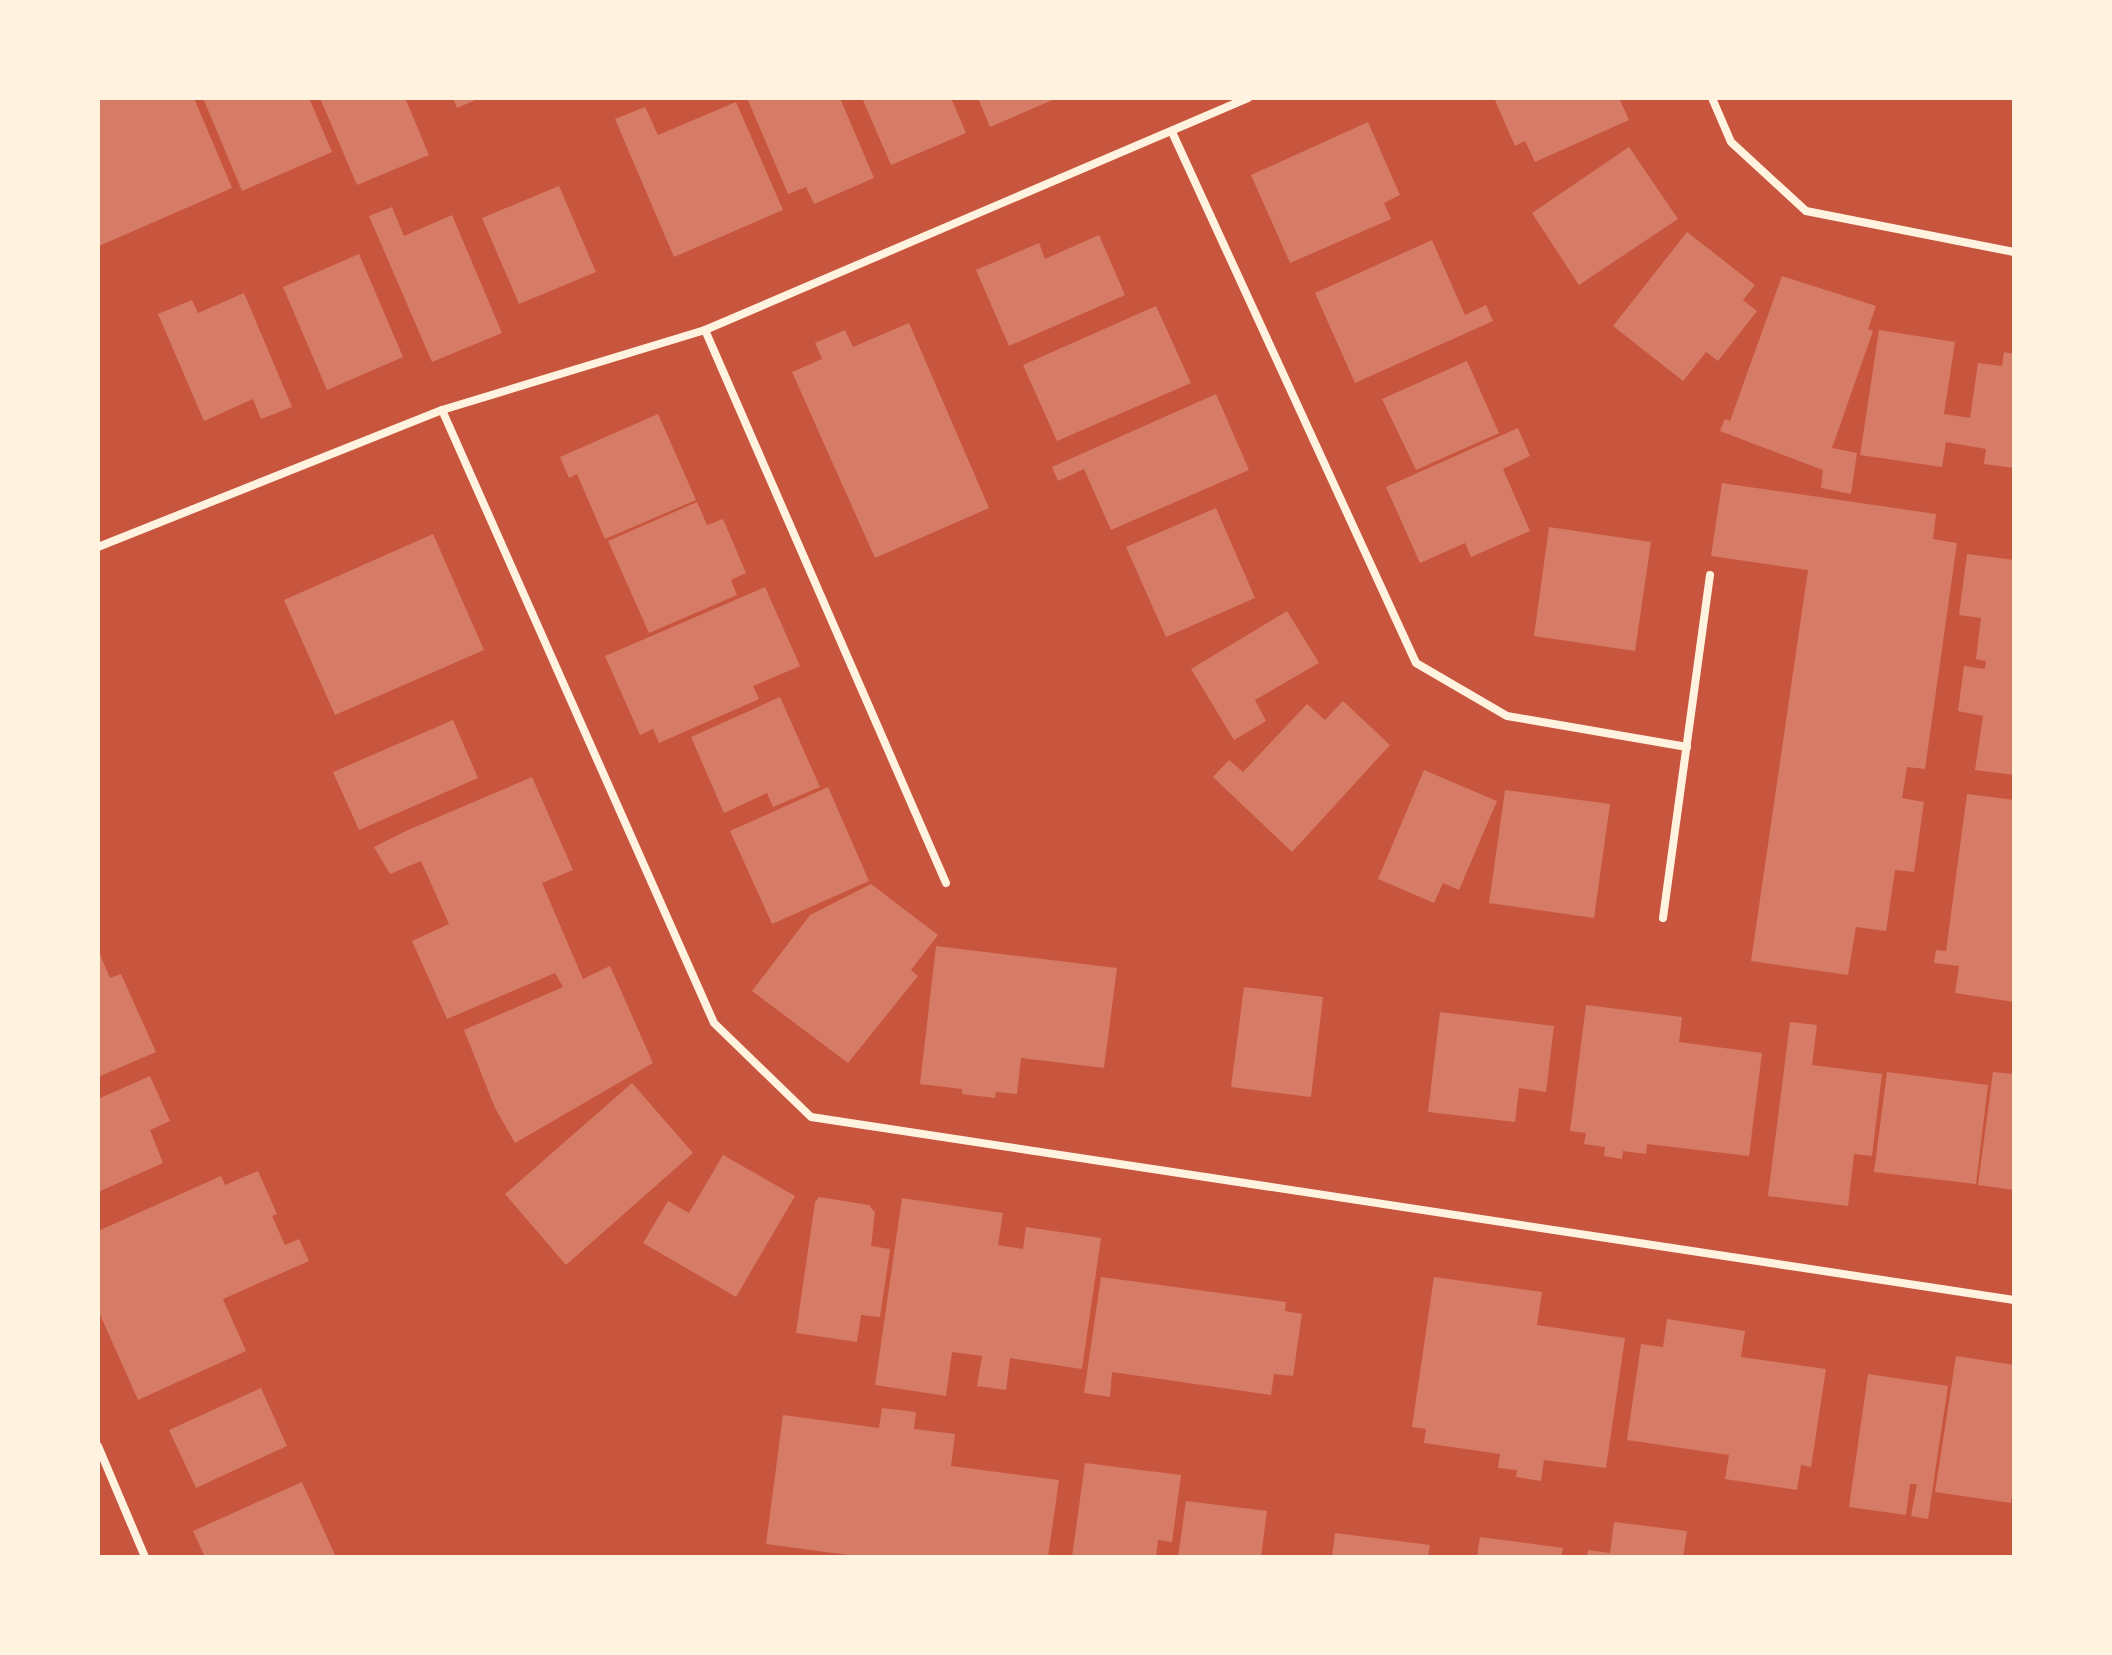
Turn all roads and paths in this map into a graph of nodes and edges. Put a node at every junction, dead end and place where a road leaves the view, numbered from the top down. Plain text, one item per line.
1 (1248, 98) edge
2 (1712, 98) edge
3 (1172, 132) junction
4 (2014, 252) edge
5 (705, 330) junction
6 (442, 410) junction
7 (98, 547) edge
8 (1710, 575) dead end
9 (1687, 747) junction
10 (946, 883) dead end
11 (1663, 918) dead end
12 (2014, 1300) edge
13 (98, 1446) edge
14 (145, 1557) edge

1 - 3 street
2 - 4 street
3 - 5 street
3 - 9 street
5 - 6 street
5 - 10 street
6 - 7 street
6 - 12 street
8 - 9 street
9 - 11 street
13 - 14 street

